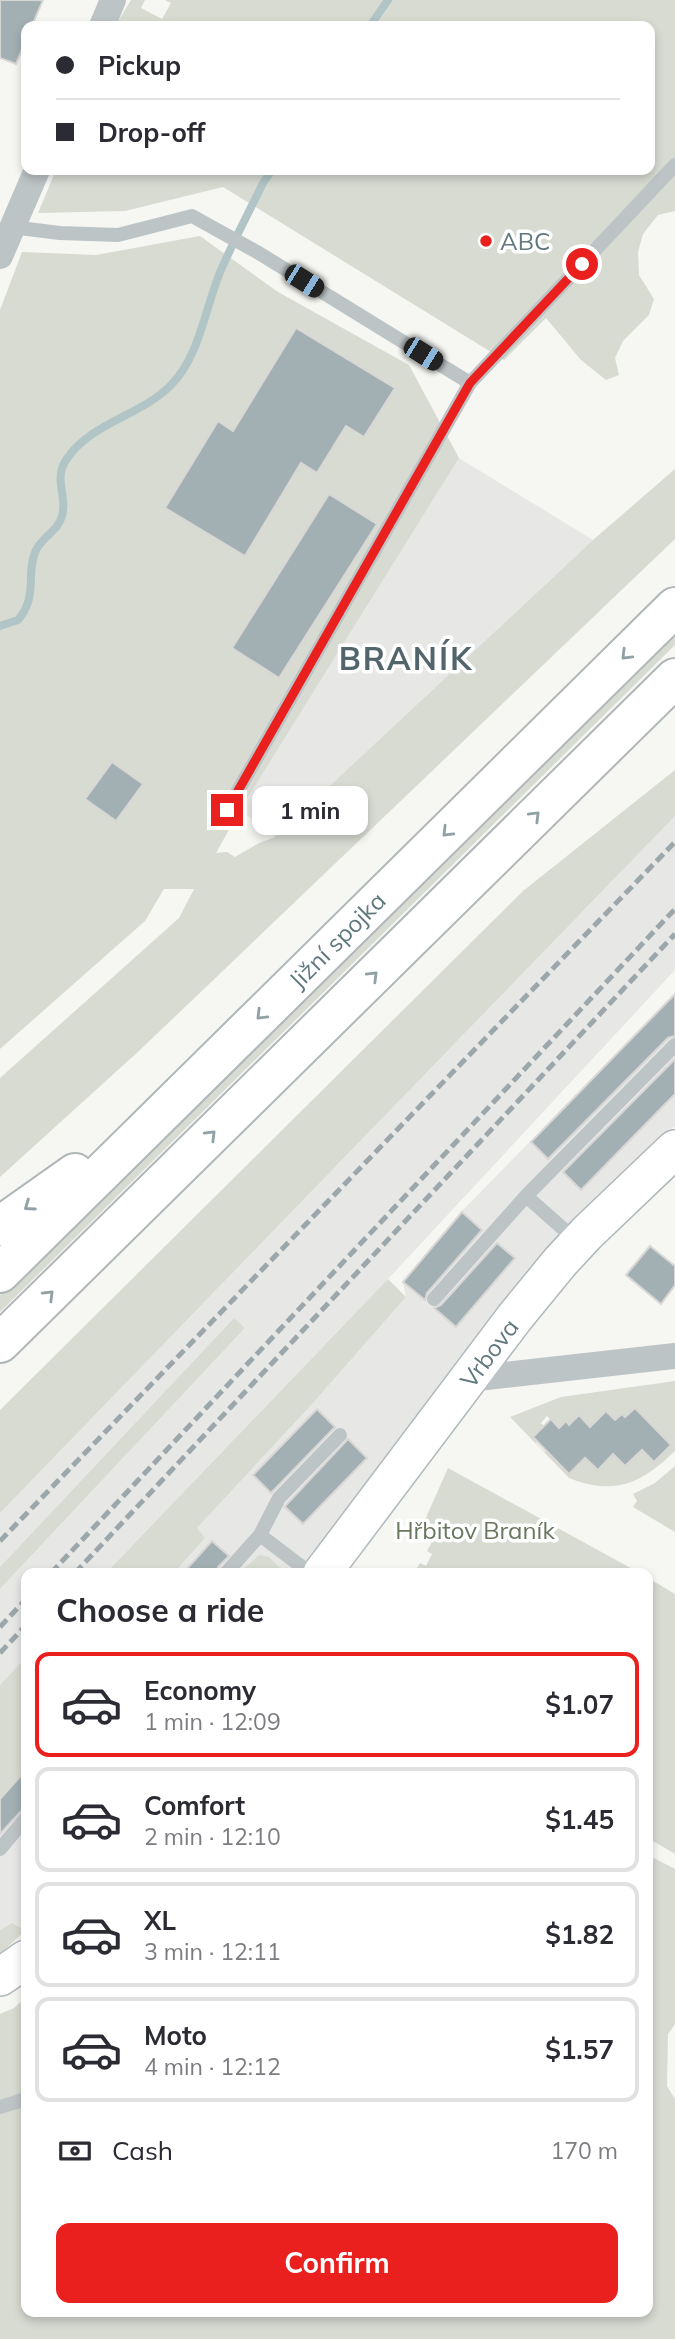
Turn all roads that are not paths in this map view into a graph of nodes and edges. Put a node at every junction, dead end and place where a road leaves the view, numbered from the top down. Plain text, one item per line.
1 (113, 0) edge
2 (104, 21) edge
3 (675, 166) edge
4 (35, 175) edge
5 (12, 227) junction
6 (0, 256) edge
7 (470, 383) junction
8 (675, 607) edge
9 (675, 678) edge
10 (227, 810) dead end
11 (675, 1045) edge
12 (165, 1110) junction
13 (675, 1149) edge
14 (526, 1196) junction
15 (0, 1226) edge
16 (579, 1242) junction
17 (0, 1273) edge
18 (434, 1299) dead end
19 (0, 1343) edge
20 (675, 1356) edge
21 (469, 1378) junction
22 (340, 1435) dead end
23 (260, 1535) junction
24 (230, 1568) edge
25 (303, 1568) edge
26 (326, 1568) edge
27 (21, 1824) edge
28 (0, 1849) edge
29 (21, 1962) edge
30 (0, 1977) edge
31 (21, 2101) edge
32 (0, 2107) edge

1 - 2 street
3 - 7 lane
4 - 5 street
5 - 6 street
5 - 7 lane
7 - 10 lane
8 -> 12 highway, Jižní spojka
19 -> 9 highway, Jižní spojka
11 - 14 lane
12 -> 15 highway
12 - 17 highway, Jižní spojka
13 - 16 main road, Vrbova
14 - 16 lane
14 - 18 lane
16 - 21 main road, Vrbova
20 - 21 street
21 - 26 main road, Vrbova
22 - 23 lane
23 - 24 lane
23 - 25 lane
27 - 28 lane
29 - 30 main road
31 - 32 lane

